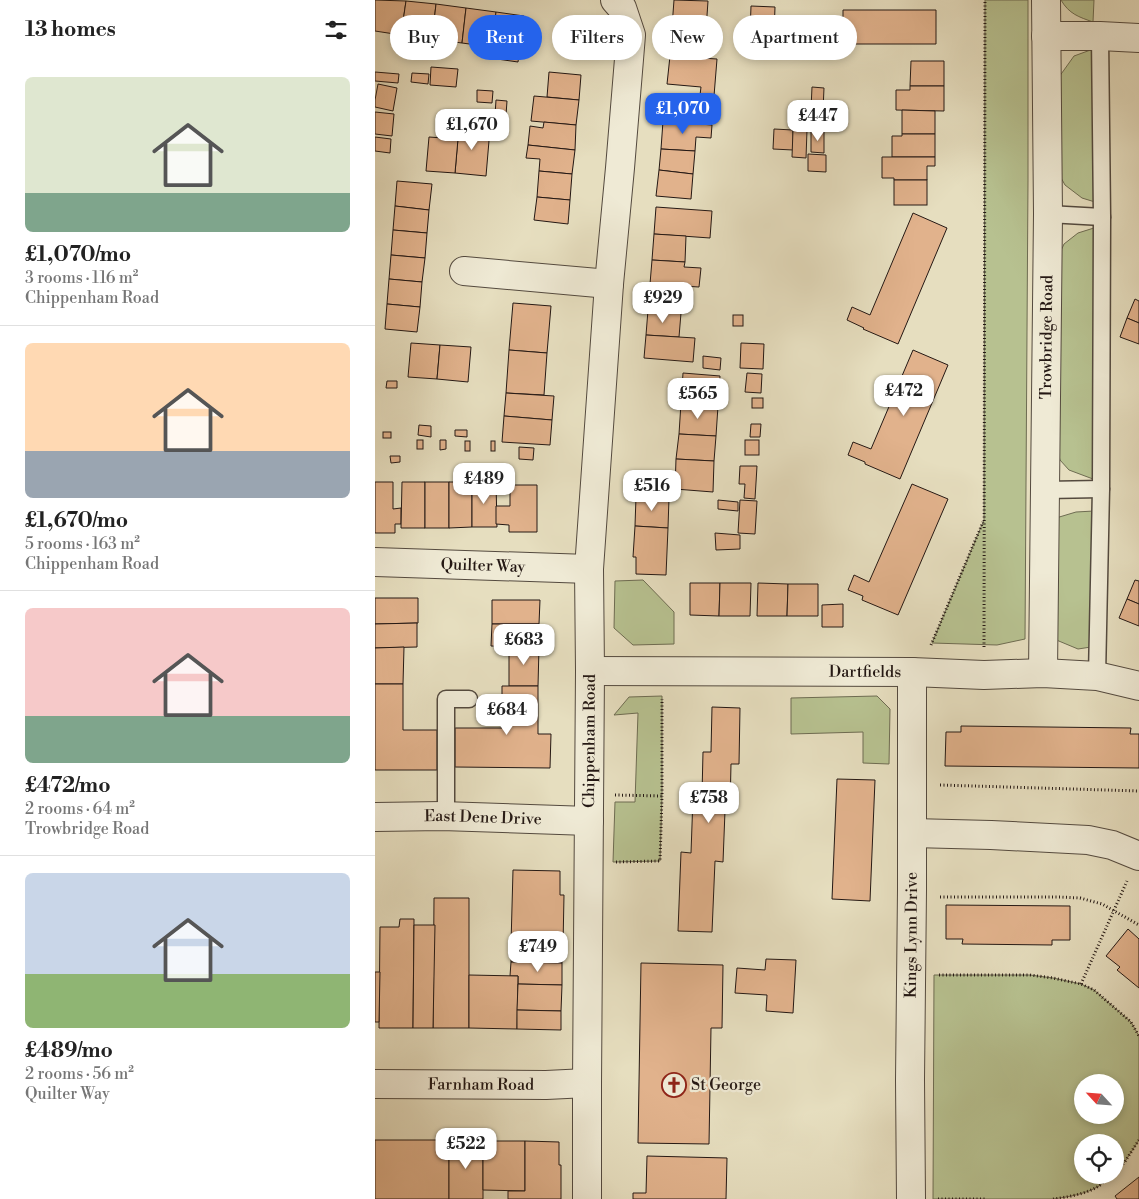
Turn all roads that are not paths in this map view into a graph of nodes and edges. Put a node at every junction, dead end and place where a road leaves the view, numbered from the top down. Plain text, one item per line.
1 (615, 0) edge
2 (1046, 0) edge
3 (1046, 36) junction
4 (1100, 36) junction
5 (1139, 38) edge
6 (1048, 214) junction
7 (1102, 217) junction
8 (464, 271) dead end
9 (609, 284) junction
10 (1101, 489) junction
11 (1046, 490) junction
12 (375, 562) edge
13 (589, 569) junction
14 (590, 671) junction
15 (912, 672) junction
16 (1043, 673) junction
17 (1097, 676) junction
18 (1139, 686) edge
19 (469, 699) dead end
20 (589, 808) junction
21 (375, 817) edge
22 (446, 817) junction
23 (912, 833) junction
24 (1139, 856) edge
25 (587, 1083) junction
26 (375, 1084) edge
27 (587, 1199) edge
28 (911, 1199) edge

1 - 9 street, Chippenham Road
2 - 3 street, Trowbridge Road
3 - 4 street
3 - 6 street, Trowbridge Road
4 - 5 street
4 - 7 lane
6 - 7 lane
6 - 11 street, Trowbridge Road
7 - 10 lane
8 - 9 street
9 - 13 street, Chippenham Road
10 - 11 lane
10 - 17 lane
11 - 16 street, Trowbridge Road
12 - 13 street, Quilter Way
13 - 14 street, Chippenham Road
14 - 15 street, Dartfields
14 - 20 street, Chippenham Road
15 - 16 street, Dartfields
15 - 23 street, Kings Lynn Drive
16 - 17 street, Dartfields
17 - 18 street, Dartfields
19 - 22 lane
20 - 22 street, East Dene Drive
20 - 25 street, Chippenham Road
21 - 22 street, East Dene Drive
23 - 24 street
23 - 28 street, Kings Lynn Drive
25 - 26 street, Farnham Road
25 - 27 street, Chippenham Road

